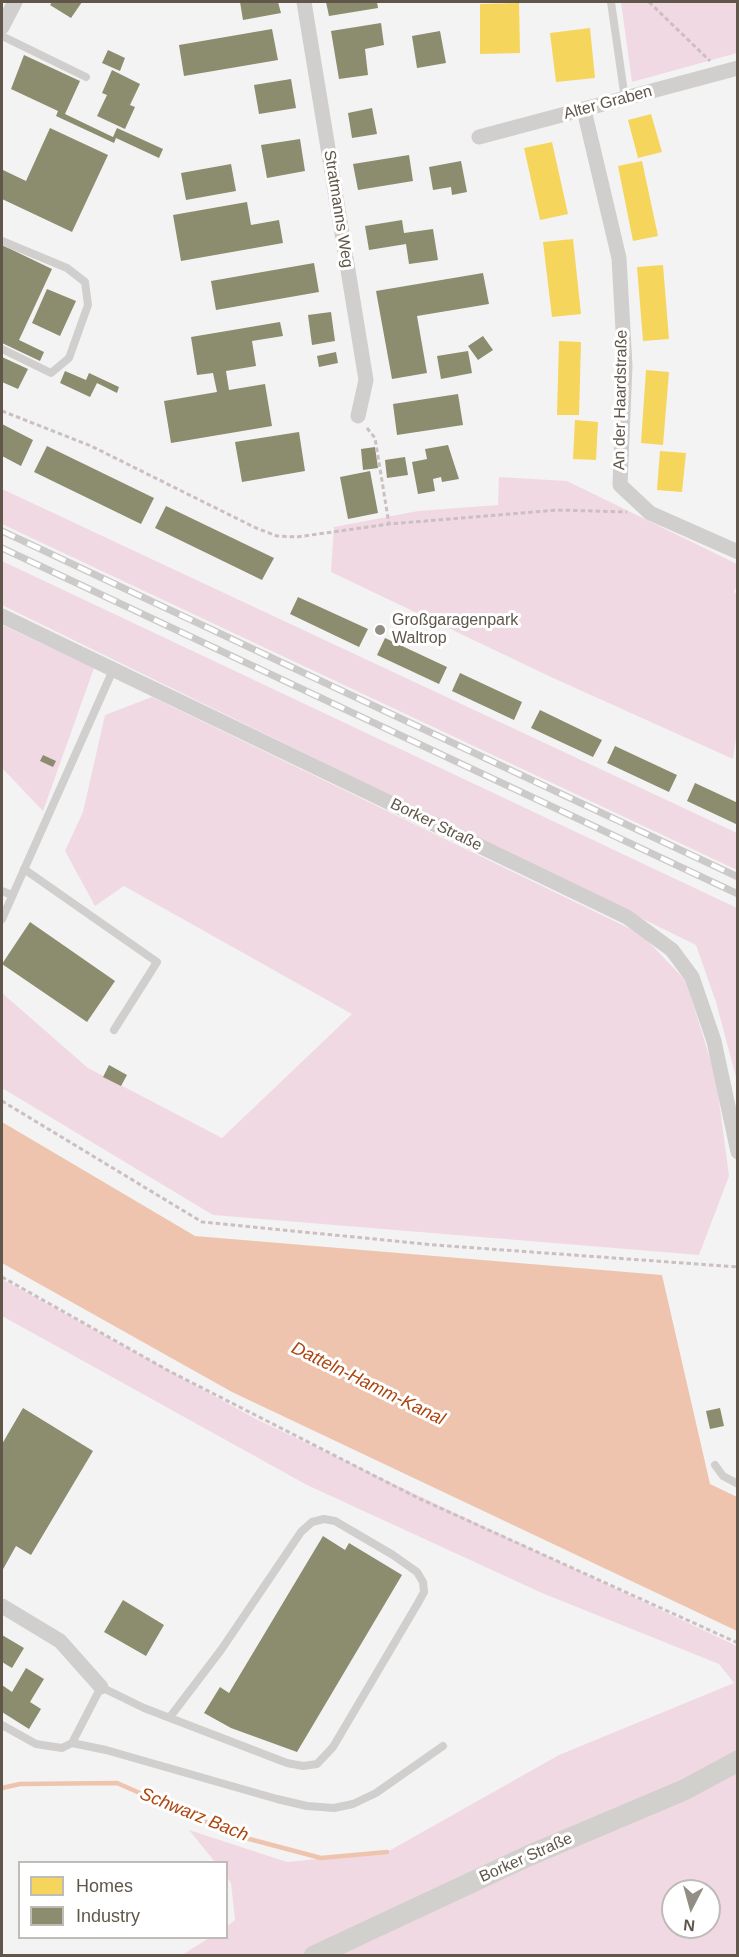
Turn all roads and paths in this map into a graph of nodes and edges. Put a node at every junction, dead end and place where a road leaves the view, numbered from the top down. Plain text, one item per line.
1 (15, 2) edge
2 (304, 2) edge
3 (611, 2) edge
4 (650, 2) edge
5 (2, 27) edge
6 (2, 36) edge
7 (738, 68) edge
8 (722, 72) junction
9 (86, 77) dead end
10 (625, 99) junction
11 (584, 110) junction
12 (479, 137) dead end
13 (2, 241) edge
14 (2, 349) edge
15 (2, 411) edge
16 (357, 416) joint
17 (650, 513) junction
18 (389, 524) junction
19 (738, 552) edge
20 (2, 616) edge
21 (113, 670) junction
22 (24, 869) junction
23 (2, 891) edge
24 (12, 895) junction
25 (2, 919) edge
26 (114, 1030) dead end
27 (2, 1101) edge
28 (738, 1152) edge
29 (738, 1267) edge
30 (2, 1277) edge
31 (715, 1465) dead end
32 (738, 1484) edge
33 (2, 1606) edge
34 (738, 1643) edge
35 (101, 1687) junction
36 (170, 1718) junction
37 (2, 1725) edge
38 (72, 1743) junction
39 (443, 1746) dead end
40 (738, 1761) edge
41 (314, 1956) edge

1 - 5 street
2 - 16 street, Stratmanns Weg
3 - 10 lane
4 - 8 path
6 - 9 lane
7 - 8 street, Alter Graben
8 - 10 street, Alter Graben
10 - 11 street, Alter Graben
11 - 12 street, Alter Graben
11 - 17 street, An der Haardstraße
13 - 14 lane
15 - 18 path
16 - 18 path
17 - 18 path
17 - 19 street, An der Haardstraße
20 - 21 street, Borker Straße
21 - 22 lane
21 - 28 street, Borker Straße
22 - 24 lane
22 - 26 lane
23 - 24 lane
24 - 25 lane
27 - 29 path
30 - 34 path
31 - 32 lane
33 - 35 street
35 - 36 lane
35 - 38 lane
36 - 36 lane
37 - 38 lane
38 - 39 lane
40 - 41 street, Borker Straße

